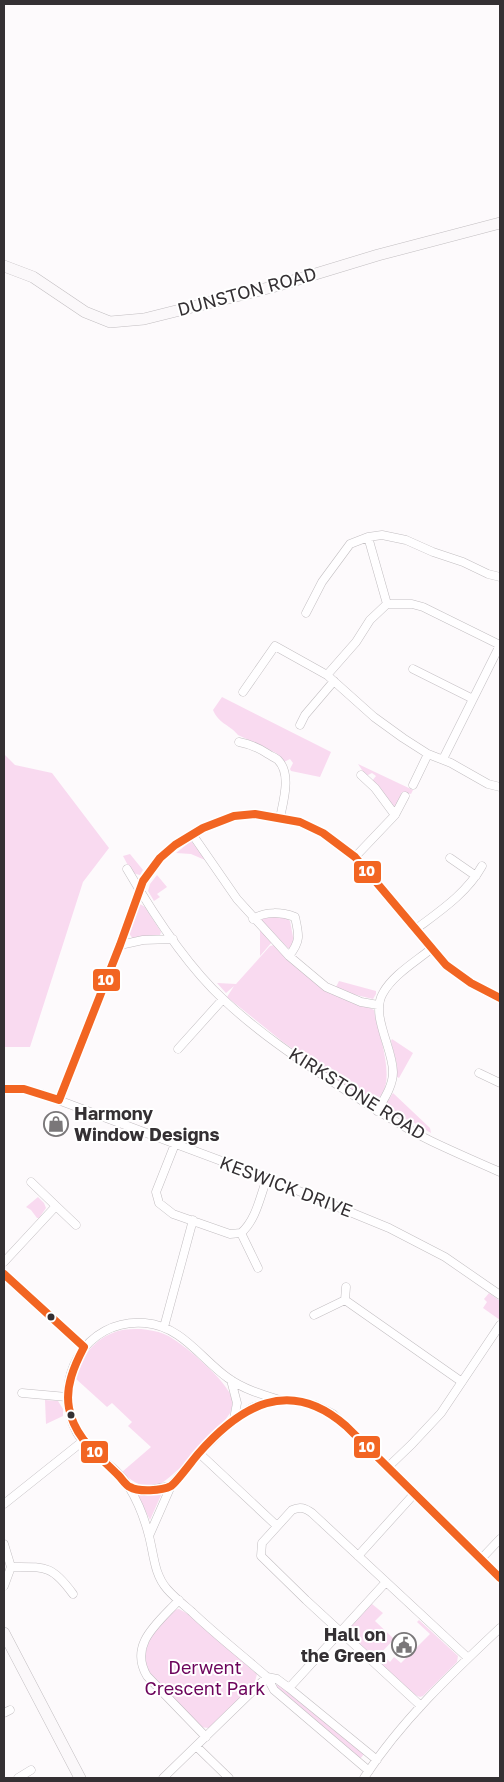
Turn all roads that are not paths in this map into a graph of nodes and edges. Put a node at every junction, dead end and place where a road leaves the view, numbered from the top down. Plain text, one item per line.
1 (500, 223) edge
2 (4, 266) edge
3 (368, 537) junction
4 (500, 577) edge
5 (387, 604) junction
6 (306, 613) dead end
7 (500, 645) edge
8 (413, 669) dead end
9 (328, 675) junction
10 (334, 681) junction
11 (243, 692) dead end
12 (473, 699) junction
13 (300, 725) dead end
14 (239, 742) dead end
15 (428, 754) junction
16 (444, 759) junction
17 (361, 775) dead end
18 (413, 785) dead end
19 (500, 787) edge
20 (405, 796) dead end
21 (395, 815) junction
22 (280, 818) junction
23 (192, 834) junction
24 (354, 857) junction
25 (450, 858) dead end
26 (482, 866) dead end
27 (127, 869) dead end
28 (476, 876) junction
29 (139, 890) junction
30 (253, 919) junction
31 (416, 929) junction
32 (173, 939) junction
33 (120, 945) junction
34 (431, 949) junction
35 (290, 956) junction
36 (500, 998) edge
37 (223, 999) junction
38 (378, 1005) junction
39 (178, 1049) dead end
40 (479, 1073) dead end
41 (500, 1083) edge
42 (4, 1089) edge
43 (59, 1100) junction
44 (377, 1111) junction
45 (174, 1144) junction
46 (500, 1172) edge
47 (267, 1178) junction
48 (31, 1182) dead end
49 (56, 1206) junction
50 (193, 1220) junction
51 (76, 1225) dead end
52 (241, 1233) junction
53 (4, 1262) edge
54 (258, 1268) dead end
55 (4, 1274) edge
56 (346, 1287) dead end
57 (500, 1295) edge
58 (345, 1300) junction
59 (314, 1315) dead end
60 (500, 1325) edge
61 (164, 1327) junction
62 (84, 1347) junction
63 (231, 1380) junction
64 (462, 1382) junction
65 (22, 1393) dead end
66 (67, 1397) junction
67 (280, 1400) junction
68 (234, 1419) junction
69 (83, 1441) junction
70 (199, 1453) junction
71 (388, 1467) junction
72 (129, 1486) junction
73 (171, 1486) junction
74 (415, 1493) junction
75 (4, 1504) edge
76 (277, 1526) junction
77 (149, 1536) junction
78 (500, 1540) edge
79 (4, 1544) edge
80 (358, 1556) junction
81 (482, 1559) junction
82 (11, 1567) junction
83 (500, 1578) edge
84 (386, 1582) junction
85 (4, 1586) edge
86 (73, 1594) dead end
87 (179, 1600) junction
88 (500, 1628) edge
89 (341, 1631) junction
90 (4, 1636) edge
91 (468, 1658) junction
92 (267, 1677) junction
93 (288, 1688) junction
94 (422, 1706) junction
95 (206, 1737) junction
96 (197, 1747) junction
97 (376, 1760) junction
98 (31, 1770) dead end
99 (366, 1775) edge
100 (18, 1778) edge
101 (80, 1778) edge
102 (163, 1778) edge
103 (229, 1778) edge

1 - 2 main road, DUNSTON ROAD
3 - 4 street
3 - 5 street
3 - 6 street
5 - 7 street
5 - 9 street
7 - 12 street
8 - 12 street
9 - 10 street
9 - 11 street
10 - 13 street
10 - 15 street
12 - 16 street
14 - 22 street
15 - 16 street
15 - 18 street
16 - 19 street
17 - 21 street
20 - 21 street
21 - 24 street
22 - 23 street
22 - 24 street
23 - 29 street
23 - 30 street
24 - 31 street
25 - 28 street
26 - 28 street
27 - 29 street, KIRKSTONE ROAD
28 - 31 street
29 - 32 street, KIRKSTONE ROAD
29 - 33 street
30 - 35 street
30 - 35 street
31 - 34 street
32 - 33 street
32 - 37 street, KIRKSTONE ROAD
33 - 43 street
34 - 36 street
34 - 38 street
35 - 38 street
37 - 39 street
37 - 44 street, KIRKSTONE ROAD
38 - 44 street
40 - 41 street
42 - 43 street, KESWICK DRIVE
43 - 45 street, KESWICK DRIVE
44 - 46 street, KIRKSTONE ROAD
45 - 47 street, KESWICK DRIVE
45 - 50 street
47 - 52 street
47 - 57 street, KESWICK DRIVE
48 - 49 street
49 - 51 street
49 - 53 street
50 - 52 street
50 - 61 street
52 - 54 street
55 - 62 street
56 - 58 street
58 - 59 street
58 - 64 street
60 - 64 street
61 - 62 street
61 - 63 street
62 - 66 street
63 - 67 street
63 - 68 street
64 - 71 street
65 - 66 street
66 - 69 street
67 - 68 street
67 - 71 street
68 - 70 street
69 - 72 street
69 - 75 street
70 - 73 street
70 - 76 street
71 - 74 street
72 - 73 street
72 - 77 street
73 - 77 street
74 - 80 street
74 - 81 street
76 - 80 street
76 - 89 street
77 - 87 street
78 - 81 street
79 - 82 street
80 - 84 street
81 - 83 street
82 - 85 street
82 - 86 street
84 - 89 street
84 - 91 street
87 - 92 street
87 - 95 street
88 - 91 street
89 - 93 street
89 - 94 street
90 - 101 main road
91 - 94 street
92 - 93 street
92 - 95 street
92 - 99 street
93 - 97 street
94 - 97 street
95 - 96 street
96 - 102 street
96 - 103 street
97 - 99 street
98 - 100 street

